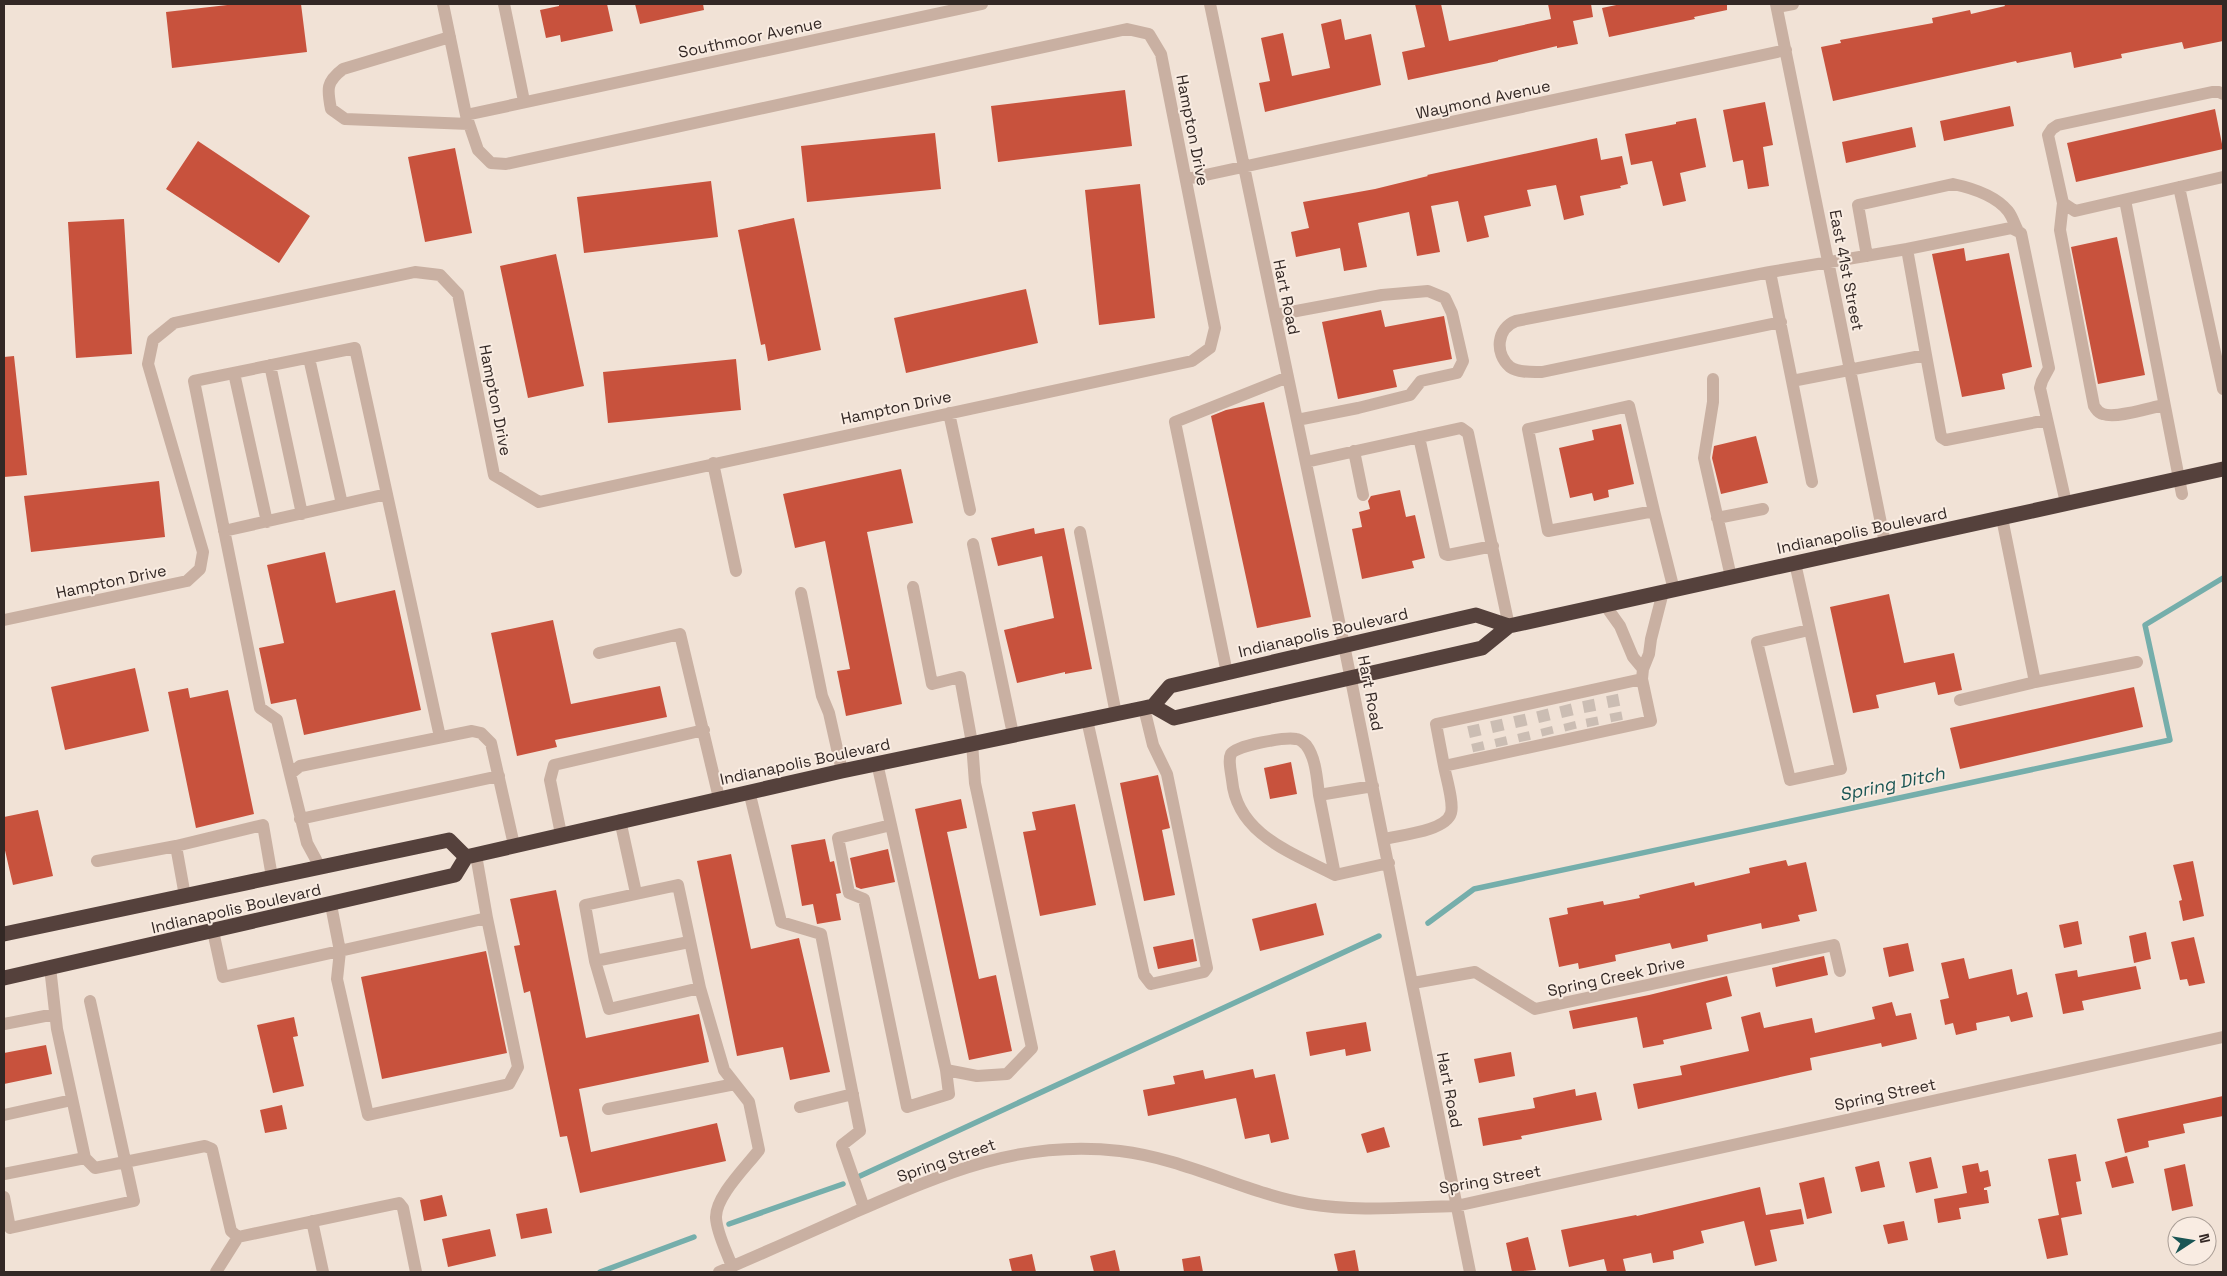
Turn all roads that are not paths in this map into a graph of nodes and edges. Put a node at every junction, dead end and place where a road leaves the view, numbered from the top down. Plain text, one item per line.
1 (443, 4) edge
2 (504, 4) edge
3 (982, 4) edge
4 (1210, 4) edge
5 (1793, 4) edge
6 (1777, 6) edge
7 (450, 37) junction
8 (1786, 50) junction
9 (2223, 94) edge
10 (524, 101) junction
11 (467, 120) junction
12 (1243, 167) junction
13 (2223, 177) edge
14 (1187, 179) junction
15 (2179, 187) junction
16 (2125, 200) junction
17 (2063, 203) junction
18 (2017, 229) junction
19 (1907, 249) junction
20 (1867, 256) junction
21 (1828, 263) junction
22 (1770, 272) junction
23 (1275, 315) junction
24 (1781, 322) junction
25 (1926, 355) junction
26 (309, 358) junction
27 (270, 365) junction
28 (1850, 369) junction
29 (234, 373) junction
30 (1288, 377) junction
31 (1714, 379) dead end
32 (1792, 380) junction
33 (2222, 382) edge
34 (2164, 405) junction
35 (949, 413) junction
36 (1297, 420) junction
37 (2047, 420) junction
38 (1420, 437) junction
39 (1354, 452) junction
40 (1306, 462) junction
41 (713, 464) junction
42 (2223, 469) edge
43 (2178, 479) junction
44 (1812, 482) dead end
45 (387, 494) junction
46 (2182, 494) dead end
47 (1363, 496) dead end
48 (342, 504) junction
49 (2066, 504) junction
50 (1763, 509) dead end
51 (970, 510) dead end
52 (1654, 511) junction
53 (302, 514) junction
54 (1717, 518) junction
55 (2002, 518) junction
56 (267, 522) junction
57 (224, 531) junction
58 (1080, 532) dead end
59 (1885, 543) junction
60 (973, 544) dead end
61 (1493, 546) junction
62 (1795, 563) junction
63 (736, 571) dead end
64 (1731, 577) junction
65 (913, 587) dead end
66 (1668, 591) junction
67 (800, 593) dead end
68 (1605, 605) junction
69 (4, 620) edge
70 (1509, 626) junction
71 (1809, 630) junction
72 (1344, 645) junction
73 (599, 653) dead end
74 (2137, 662) dead end
75 (1227, 672) junction
76 (1643, 674) junction
77 (1351, 678) junction
78 (2035, 682) junction
79 (1960, 700) dead end
80 (1149, 707) junction
81 (1116, 714) junction
82 (1087, 720) junction
83 (704, 730) junction
84 (1013, 734) junction
85 (440, 737) junction
86 (972, 743) junction
87 (877, 763) junction
88 (1444, 766) junction
89 (842, 771) junction
90 (290, 774) junction
91 (499, 776) junction
92 (1373, 786) junction
93 (749, 791) junction
94 (1320, 795) junction
95 (719, 798) junction
96 (300, 819) junction
97 (620, 820) junction
98 (891, 826) junction
99 (561, 834) junction
100 (1384, 839) junction
101 (514, 845) junction
102 (176, 846) junction
103 (471, 856) junction
104 (97, 861) dead end
105 (1389, 863) junction
106 (320, 867) junction
107 (1335, 875) junction
108 (272, 877) junction
109 (636, 893) junction
110 (185, 896) junction
111 (330, 904) junction
112 (487, 918) junction
113 (213, 931) junction
114 (4, 934) edge
115 (689, 942) junction
116 (340, 951) junction
117 (595, 961) junction
118 (50, 967) junction
119 (1840, 971) dead end
120 (4, 978) edge
121 (1413, 984) junction
122 (700, 988) junction
123 (90, 1000) dead end
124 (54, 1014) junction
125 (4, 1024) edge
126 (2223, 1037) edge
127 (946, 1070) junction
128 (735, 1084) junction
129 (853, 1094) junction
130 (72, 1100) junction
131 (800, 1107) dead end
132 (608, 1109) dead end
133 (4, 1115) edge
134 (85, 1158) junction
135 (125, 1162) junction
136 (4, 1174) edge
137 (4, 1197) edge
138 (1456, 1206) junction
139 (864, 1208) junction
140 (312, 1221) junction
141 (238, 1236) junction
142 (732, 1267) junction
143 (216, 1272) edge
144 (323, 1272) edge
145 (416, 1272) edge
146 (719, 1272) edge
147 (1470, 1272) edge

1 - 7 street, Hampton Drive
2 - 10 street
3 - 10 street, Southmoor Avenue
4 - 12 street, Hart Road
5 - 6 street
6 - 8 street, East 41st Street
7 - 11 street, Hampton Drive
7 - 11 street
8 - 12 street, Waymond Avenue
8 - 21 street, East 41st Street
9 - 17 street
10 - 11 street
11 - 14 street, Hampton Drive
12 - 14 street, Waymond Avenue
12 - 23 street, Hart Road
13 - 15 street
14 - 35 street, Hampton Drive
15 - 16 street
15 - 33 street
16 - 17 street
16 - 34 street
17 - 34 street
18 - 19 street
18 - 20 street
18 - 37 street
19 - 20 street
19 - 25 street
20 - 21 street
21 - 22 street
21 - 28 street, East 41st Street
22 - 24 street
22 - 24 street
23 - 30 street, Hart Road
23 - 36 street
24 - 32 street
25 - 28 street
25 - 37 street
26 - 27 street
26 - 45 street
26 - 48 street
27 - 29 street
27 - 53 street
28 - 32 street
28 - 59 street, East 41st Street
29 - 56 street
29 - 57 street
30 - 36 street, Hart Road
30 - 75 street
31 - 54 street
32 - 44 street
34 - 43 street
35 - 41 street, Hampton Drive
35 - 51 street
36 - 40 street, Hart Road
37 - 49 street
38 - 39 street
38 - 61 street
38 - 61 street
39 - 40 street
39 - 47 street
40 - 72 street, Hart Road
41 - 63 street
41 - 69 street, Hampton Drive
42 - 43 highway, Indianapolis Boulevard
43 - 46 street
43 - 49 highway, Indianapolis Boulevard
45 - 48 street
45 - 85 street
48 - 53 street
49 - 55 highway, Indianapolis Boulevard
50 - 54 street
52 - 52 street
52 - 66 street
53 - 56 street
54 - 64 street
55 - 59 highway, Indianapolis Boulevard
55 - 78 street
56 - 57 street
57 - 90 street
58 - 81 street
59 - 62 highway, Indianapolis Boulevard
60 - 84 street
61 - 70 street
62 - 64 highway, Indianapolis Boulevard
62 - 71 street
64 - 66 highway, Indianapolis Boulevard
65 - 86 street
66 - 68 highway, Indianapolis Boulevard
66 - 76 street
67 - 89 street
68 - 70 highway, Indianapolis Boulevard
68 - 76 street
70 - 72 highway, Indianapolis Boulevard
70 - 77 highway, Indianapolis Boulevard
71 - 71 street
72 - 75 highway, Indianapolis Boulevard
72 - 77 street, Hart Road
73 - 83 street
74 - 78 street
75 - 80 highway, Indianapolis Boulevard
76 - 88 street
76 - 88 street
77 - 80 highway, Indianapolis Boulevard
77 - 92 street, Hart Road
78 - 79 street
80 - 81 highway, Indianapolis Boulevard
80 - 82 street
81 - 82 highway, Indianapolis Boulevard
82 - 84 highway, Indianapolis Boulevard
83 - 95 street
83 - 99 street
84 - 86 highway, Indianapolis Boulevard
85 - 90 street
85 - 91 street
86 - 87 highway, Indianapolis Boulevard
86 - 127 street
87 - 89 highway, Indianapolis Boulevard
87 - 98 street
88 - 100 street
89 - 93 highway, Indianapolis Boulevard
90 - 96 street
91 - 96 street
91 - 101 street
92 - 94 street
92 - 100 street, Hart Road
93 - 95 highway, Indianapolis Boulevard
93 - 129 street
94 - 107 street
94 - 107 street
95 - 97 highway, Indianapolis Boulevard
96 - 106 street
97 - 99 highway, Indianapolis Boulevard
97 - 109 street
98 - 127 street
98 - 127 street
99 - 101 highway, Indianapolis Boulevard
100 - 105 street, Hart Road
101 - 103 highway, Indianapolis Boulevard
102 - 104 street
102 - 108 street
102 - 110 street
103 - 106 highway, Indianapolis Boulevard
103 - 111 highway, Indianapolis Boulevard
103 - 112 street
105 - 107 street
105 - 121 street, Hart Road
106 - 108 highway, Indianapolis Boulevard
108 - 110 highway, Indianapolis Boulevard
109 - 115 street
109 - 117 street
110 - 114 highway, Indianapolis Boulevard
111 - 113 highway, Indianapolis Boulevard
111 - 116 street
112 - 116 street
112 - 116 street
113 - 116 street
113 - 118 highway, Indianapolis Boulevard
115 - 117 street
115 - 122 street
117 - 122 street
118 - 120 highway, Indianapolis Boulevard
118 - 124 street
119 - 121 street, Spring Creek Drive
121 - 138 street, Hart Road
122 - 128 street
123 - 135 street
124 - 125 street
124 - 130 street
126 - 138 street, Spring Street
128 - 132 street
128 - 142 street
129 - 131 street
129 - 139 street
130 - 133 street
130 - 134 street
134 - 135 street
134 - 136 street
135 - 137 street
135 - 141 street
138 - 139 street, Spring Street
138 - 147 street, Hart Road
139 - 142 street, Spring Street
140 - 141 street
140 - 144 street
140 - 145 street
141 - 143 street
142 - 146 street, Spring Street

